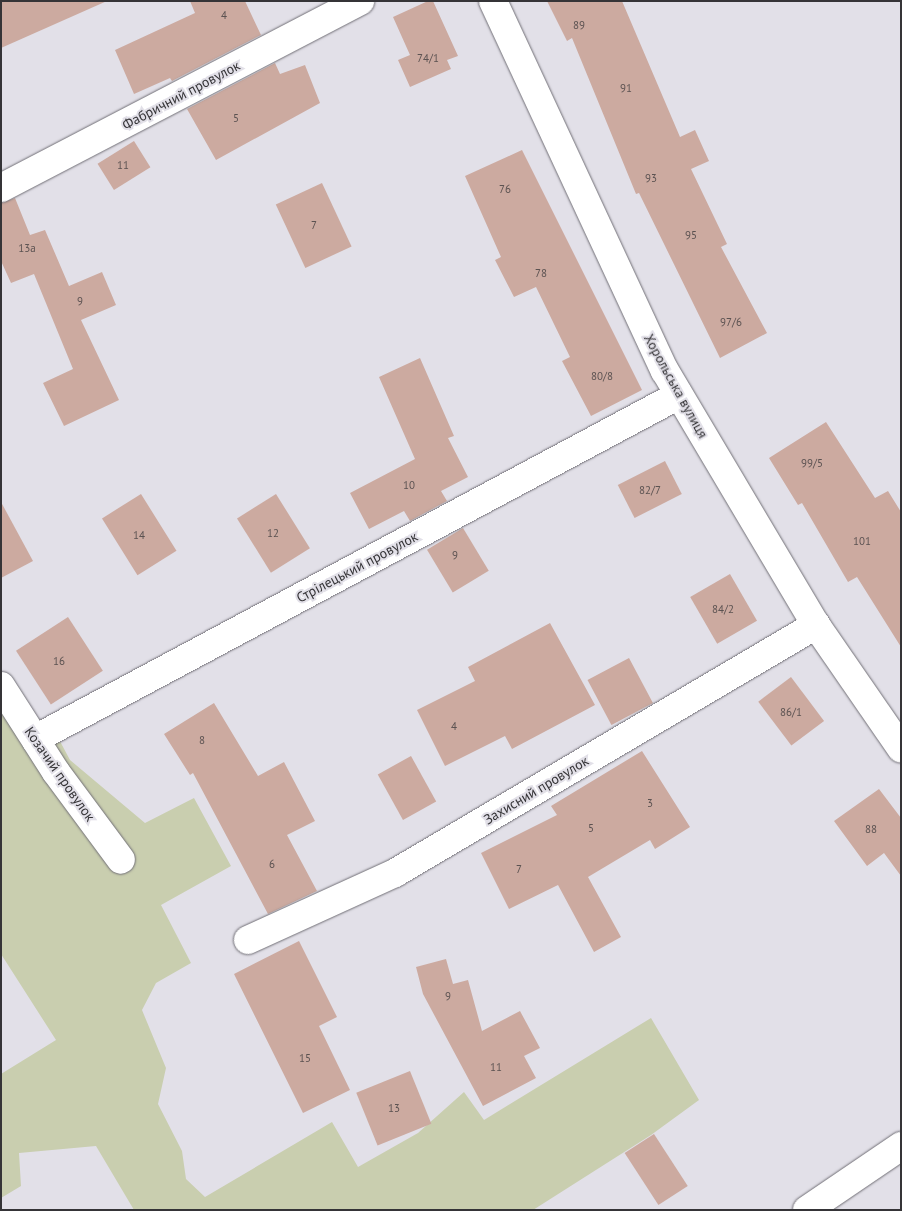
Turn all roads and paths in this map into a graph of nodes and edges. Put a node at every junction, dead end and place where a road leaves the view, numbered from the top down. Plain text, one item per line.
1 (360, 1) edge
2 (493, 1) edge
3 (1, 188) edge
4 (679, 395) junction
5 (816, 625) junction
6 (1, 686) edge
7 (35, 739) junction
8 (901, 748) edge
9 (121, 860) dead end
10 (248, 940) dead end
11 (901, 1146) edge
12 (807, 1210) edge

1 - 3 street, Фабричний провулок
2 - 4 street, Хорольська вулиця
4 - 5 street, Хорольська вулиця
4 - 7 street, Стрілецький провулок
5 - 8 street, Хорольська вулиця
5 - 10 street, Захисний провулок
6 - 7 street, Козачий провулок
7 - 9 street, Козачий провулок
11 - 12 street

